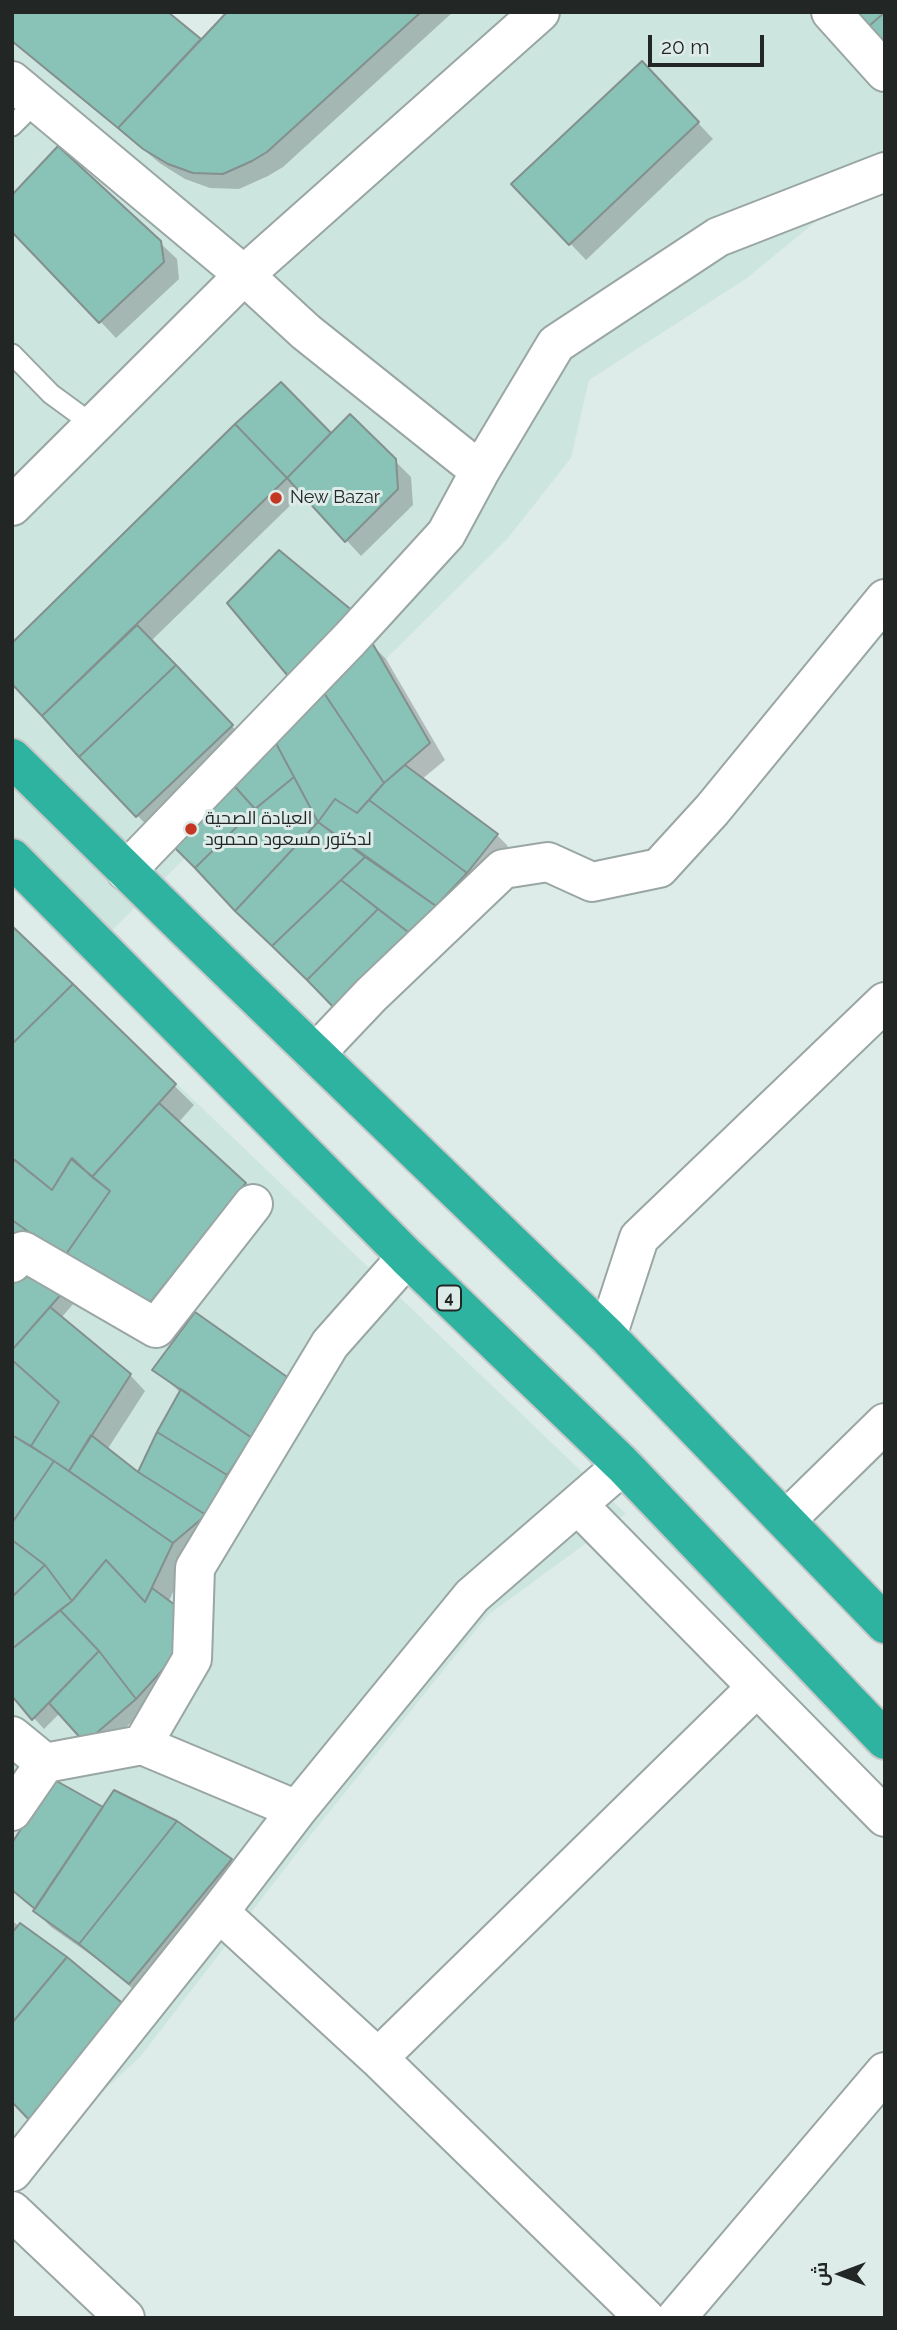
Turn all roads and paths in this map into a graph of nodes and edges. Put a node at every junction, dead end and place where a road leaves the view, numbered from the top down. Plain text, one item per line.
1 (540, 12) edge
2 (831, 12) edge
3 (885, 72) edge
4 (20, 103) edge
5 (885, 172) edge
6 (244, 275) junction
7 (12, 355) edge
8 (92, 424) junction
9 (480, 471) junction
10 (12, 506) edge
11 (885, 599) edge
12 (12, 758) edge
13 (14, 864) edge
14 (126, 870) junction
15 (885, 1002) edge
16 (315, 1054) junction
17 (253, 1204) dead end
18 (407, 1257) junction
19 (12, 1263) edge
20 (607, 1336) junction
21 (884, 1426) edge
22 (623, 1465) junction
23 (578, 1504) junction
24 (786, 1520) junction
25 (885, 1624) edge
26 (757, 1687) junction
27 (12, 1736) edge
28 (885, 1740) edge
29 (142, 1745) junction
30 (45, 1763) junction
31 (297, 1810) junction
32 (12, 1811) edge
33 (885, 1817) edge
34 (219, 1912) junction
35 (378, 2058) junction
36 (885, 2072) edge
37 (12, 2172) edge
38 (12, 2211) edge
39 (125, 2318) edge
40 (645, 2318) edge
41 (676, 2318) edge

1 - 6 street
2 - 3 street
4 - 6 street
5 - 9 street
6 - 8 street
6 - 9 street
7 - 8 lane
8 - 10 street
9 - 14 street
11 - 16 street
12 - 14 highway
13 - 18 highway, 4
14 - 16 highway
15 - 20 street
16 - 20 highway
17 - 19 street
18 - 22 highway, 4
18 - 29 street
20 - 24 highway
21 - 24 street
22 - 23 street
22 - 28 highway, 4
23 - 26 street
23 - 31 street
24 - 25 highway
26 - 33 street
26 - 35 street
27 - 30 street
29 - 30 street
29 - 31 street
30 - 32 street
31 - 34 street
34 - 35 street
34 - 37 street
35 - 40 street
36 - 41 street
38 - 39 street

